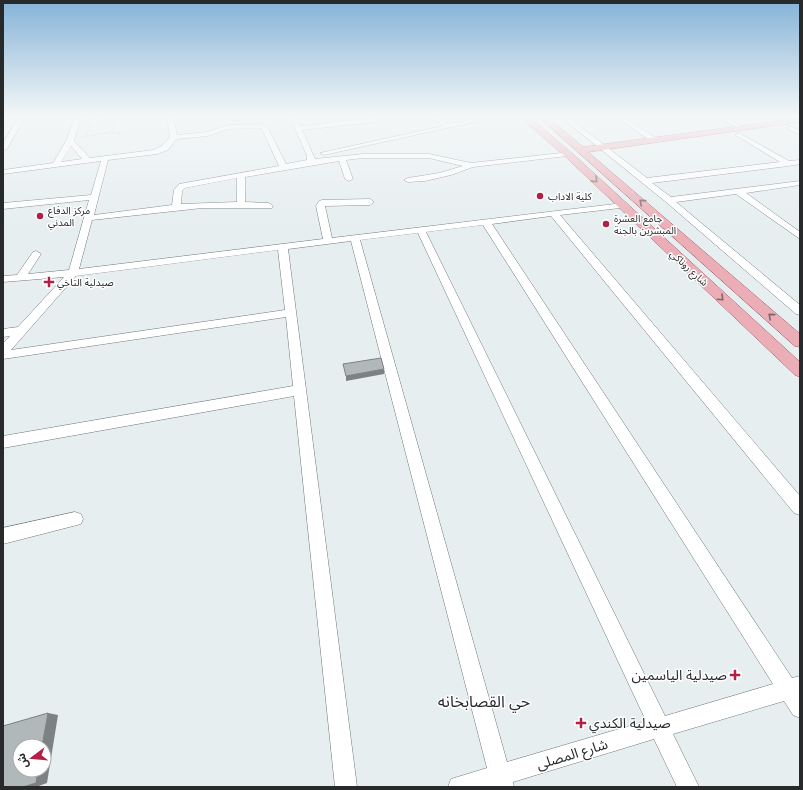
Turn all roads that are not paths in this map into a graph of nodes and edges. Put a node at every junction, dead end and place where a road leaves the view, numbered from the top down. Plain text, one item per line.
1 (62, 154) edge
2 (82, 154) edge
3 (141, 154) edge
4 (277, 154) edge
5 (309, 154) edge
6 (332, 154) edge
7 (567, 154) joint
8 (587, 154) edge
9 (608, 154) edge
10 (611, 154) joint
11 (773, 154) edge
12 (105, 159) junction
13 (311, 159) junction
14 (342, 159) junction
15 (88, 161) junction
16 (800, 162) edge
17 (56, 164) junction
18 (788, 164) junction
19 (471, 165) junction
20 (283, 167) junction
21 (3, 172) edge
22 (242, 174) junction
23 (349, 179) dead end
24 (408, 180) dead end
25 (646, 181) junction
26 (796, 184) edge
27 (800, 190) edge
28 (738, 191) junction
29 (95, 198) junction
30 (669, 200) junction
31 (370, 202) dead end
32 (241, 203) junction
33 (620, 205) junction
34 (3, 206) edge
35 (269, 206) dead end
36 (176, 207) junction
37 (554, 214) junction
38 (90, 218) junction
39 (486, 222) junction
40 (421, 230) junction
41 (800, 236) edge
42 (355, 238) junction
43 (328, 242) junction
44 (283, 248) junction
45 (695, 249) junction
46 (36, 254) dead end
47 (673, 254) junction
48 (73, 273) junction
49 (21, 277) junction
50 (3, 279) edge
51 (800, 311) edge
52 (291, 313) junction
53 (22, 330) junction
54 (3, 333) edge
55 (800, 342) edge
56 (3, 351) edge
57 (3, 355) edge
58 (800, 371) edge
59 (300, 390) junction
60 (3, 442) edge
61 (800, 508) edge
62 (76, 520) dead end
63 (3, 536) edge
64 (794, 688) edge
65 (800, 708) edge
66 (660, 727) junction
67 (501, 781) edge
68 (346, 787) edge
69 (459, 787) edge
70 (688, 787) edge

1 - 17 street
2 - 15 street
3 - 12 street
4 - 20 street
5 - 13 street
6 - 13 street
7 - 19 street
7 -> 33 main road, شارع روناكي
45 -> 8 main road, شارع روناكي
9 - 10 main road
10 - 25 street
11 - 18 street
12 - 15 street
12 - 29 street
13 - 14 street
13 - 20 street
14 - 19 street
14 - 23 street
15 - 17 street
16 - 18 street
17 - 21 street
18 - 25 street
19 - 24 street
20 - 22 street
22 - 32 street
22 - 36 street
25 - 30 street
26 - 27 street
26 - 28 street
28 - 30 street
28 - 41 street
29 - 34 street
29 - 38 street
30 - 51 street
31 - 43 street
32 - 35 street
32 - 36 street
33 - 37 street
33 - 47 main road, شارع روناكي
36 - 38 street
37 - 39 street
37 - 61 street
38 - 48 street
39 - 40 street
39 - 64 street
40 - 42 street
40 - 66 street
42 - 43 street
42 - 67 street
43 - 44 street
44 - 48 street
44 - 52 street
45 - 47 main road
55 -> 45 main road, شارع روناكي
46 - 49 street
47 -> 58 main road, شارع روناكي
48 - 49 street
48 - 53 street
49 - 50 street
52 - 57 street
52 - 59 street
53 - 54 street
53 - 56 street
59 - 60 street
59 - 68 street
62 - 63 street
64 - 65 street
64 - 66 street, شارع المصلى
66 - 67 street, شارع المصلى
66 - 70 street
67 - 69 street, شارع المصلى

